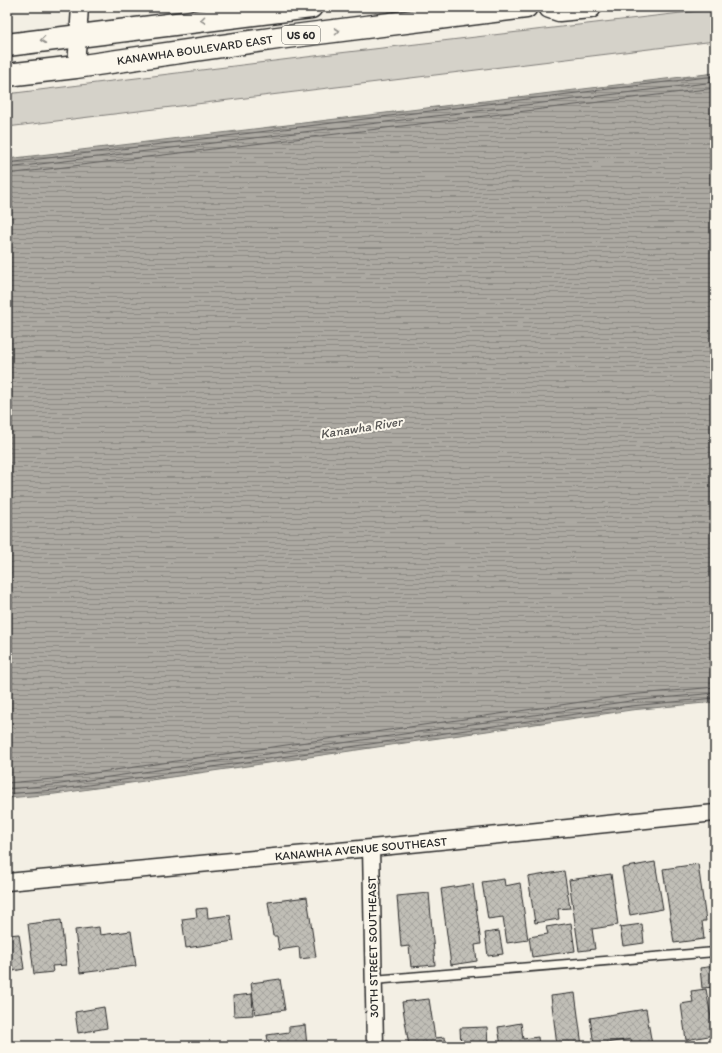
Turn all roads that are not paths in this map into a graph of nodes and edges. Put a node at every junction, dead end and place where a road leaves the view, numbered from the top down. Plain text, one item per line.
1 (80, 7) edge
2 (311, 7) edge
3 (526, 7) edge
4 (550, 7) edge
5 (590, 7) edge
6 (79, 36) junction
7 (7, 44) edge
8 (76, 67) junction
9 (7, 75) edge
10 (715, 814) edge
11 (371, 848) junction
12 (7, 882) edge
13 (715, 952) edge
14 (373, 980) junction
15 (375, 1046) edge

1 - 6 street
2 -> 6 main road, US 60
8 -> 3 main road, KANAWHA BOULEVARD EAST / US 60
4 - 5 main road
6 -> 7 main road, US 60
6 - 8 street
8 - 9 main road, KANAWHA BOULEVARD EAST / US 60
10 - 11 street, KANAWHA AVENUE SOUTHEAST
11 - 12 street, KANAWHA AVENUE SOUTHEAST
11 - 14 street, 30TH STREET SOUTHEAST
13 - 14 lane
14 - 15 street, 30TH STREET SOUTHEAST

